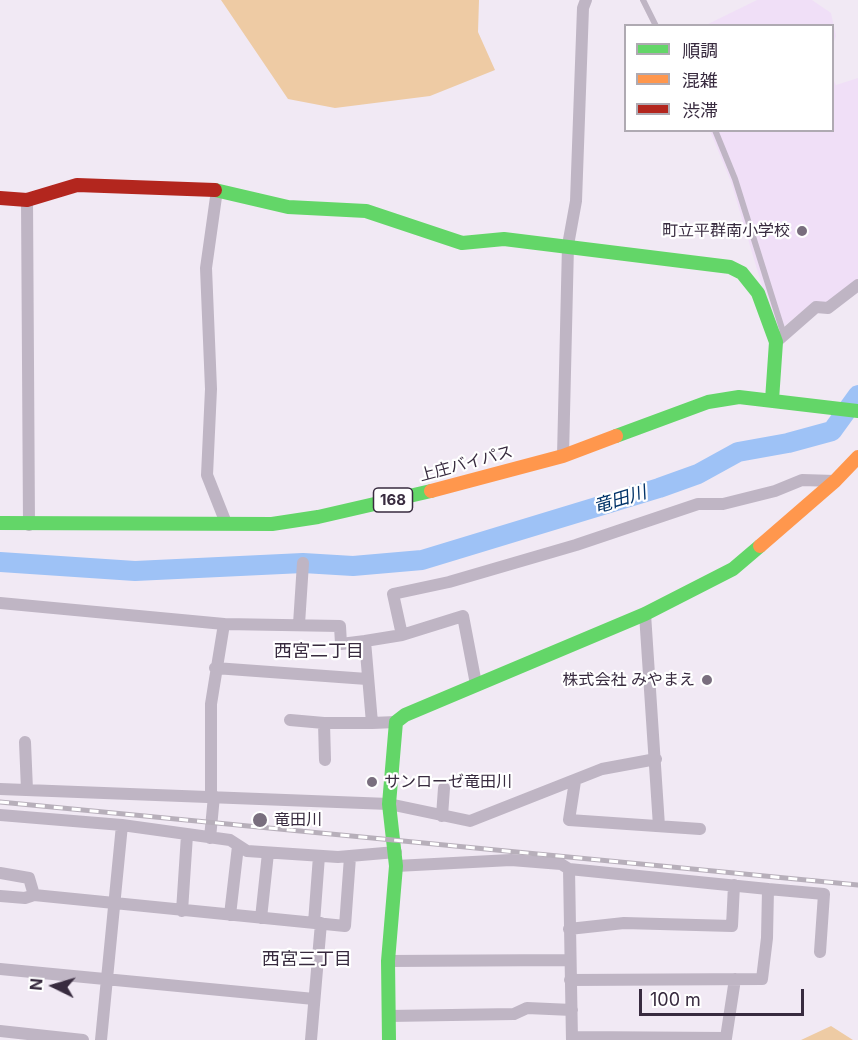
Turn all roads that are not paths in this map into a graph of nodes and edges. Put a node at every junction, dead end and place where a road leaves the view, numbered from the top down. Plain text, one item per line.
1 (586, 0) edge
2 (643, 0) edge
3 (655, 24) edge
4 (716, 132) edge
5 (217, 190) junction
6 (0, 198) edge
7 (27, 200) junction
8 (568, 245) junction
9 (858, 285) edge
10 (780, 339) junction
11 (772, 399) junction
12 (858, 411) edge
13 (563, 456) junction
14 (858, 457) edge
15 (835, 481) junction
16 (0, 523) edge
17 (226, 523) junction
18 (29, 525) junction
19 (303, 563) dead end
20 (0, 603) edge
21 (645, 614) junction
22 (224, 624) junction
23 (299, 624) junction
24 (402, 635) junction
25 (365, 641) junction
26 (215, 668) junction
27 (367, 679) junction
28 (476, 684) junction
29 (290, 720) dead end
30 (396, 722) junction
31 (324, 723) junction
32 (372, 723) junction
33 (25, 742) dead end
34 (656, 759) junction
35 (325, 760) dead end
36 (575, 781) junction
37 (444, 788) dead end
38 (0, 789) edge
39 (27, 790) junction
40 (213, 796) junction
41 (389, 804) junction
42 (0, 815) edge
43 (442, 816) junction
44 (122, 825) junction
45 (659, 826) junction
46 (700, 829) dead end
47 (187, 835) junction
48 (210, 838) junction
49 (238, 846) junction
50 (268, 853) junction
51 (319, 856) junction
52 (350, 857) junction
53 (396, 859) junction
54 (569, 869) junction
55 (0, 873) edge
56 (734, 885) junction
57 (768, 889) junction
58 (34, 895) junction
59 (0, 896) edge
60 (114, 904) junction
61 (182, 911) junction
62 (230, 915) junction
63 (261, 918) junction
64 (317, 923) junction
65 (569, 929) junction
66 (820, 952) dead end
67 (569, 960) junction
68 (388, 961) junction
69 (0, 969) edge
70 (107, 978) junction
71 (735, 979) junction
72 (570, 980) junction
73 (314, 999) junction
74 (572, 1010) junction
75 (389, 1016) junction
76 (0, 1031) edge
77 (572, 1039) edge
78 (626, 1039) edge
79 (83, 1040) edge
80 (101, 1040) edge
81 (311, 1040) edge
82 (389, 1040) edge

1 - 8 street
2 - 3 lane
4 - 10 lane
5 - 7 main road
5 - 8 main road
5 - 17 street
6 - 7 main road
7 - 18 street
8 - 10 main road
8 - 13 street
9 - 10 street
10 - 11 main road
11 - 12 main road, 上庄バイパス / 168
11 - 13 main road, 上庄バイパス / 168
13 - 17 main road, 上庄バイパス / 168
14 - 15 main road
15 - 21 main road
15 - 24 street
16 - 18 main road, 上庄バイパス / 168
17 - 18 main road, 上庄バイパス / 168
19 - 23 street
20 - 22 street
21 - 28 main road
21 - 34 street
22 - 23 street
22 - 26 street
23 - 25 street
24 - 25 street
24 - 28 street
25 - 27 street
26 - 27 street
26 - 40 street
27 - 32 street
28 - 30 main road
29 - 31 street
30 - 32 street
30 - 41 main road
31 - 32 street
31 - 35 street
33 - 39 street
34 - 36 street
34 - 45 street
36 - 43 street
36 - 45 street
37 - 43 street
38 - 39 street
39 - 40 street
40 - 41 street
40 - 48 street
41 - 43 street
41 - 53 main road
42 - 44 street
44 - 47 street
44 - 60 street
45 - 46 street
47 - 48 street
47 - 61 street
48 - 49 street
49 - 50 street
49 - 62 street
50 - 51 street
50 - 63 street
51 - 52 street
51 - 64 street
52 - 53 street
52 - 64 street
53 - 54 street
53 - 68 main road
54 - 56 street
54 - 65 street
55 - 58 street
56 - 57 street
56 - 65 street
57 - 66 street
57 - 71 street
58 - 59 street
58 - 60 street
60 - 61 street
60 - 70 street
61 - 62 street
62 - 63 street
63 - 64 street
64 - 73 street
65 - 67 street
67 - 68 street
67 - 72 street
68 - 75 main road
69 - 70 street
70 - 73 street
70 - 80 street
71 - 72 street
71 - 78 street
72 - 74 street
73 - 81 street
74 - 75 street
74 - 77 street
75 - 82 main road
76 - 79 street
77 - 78 street

